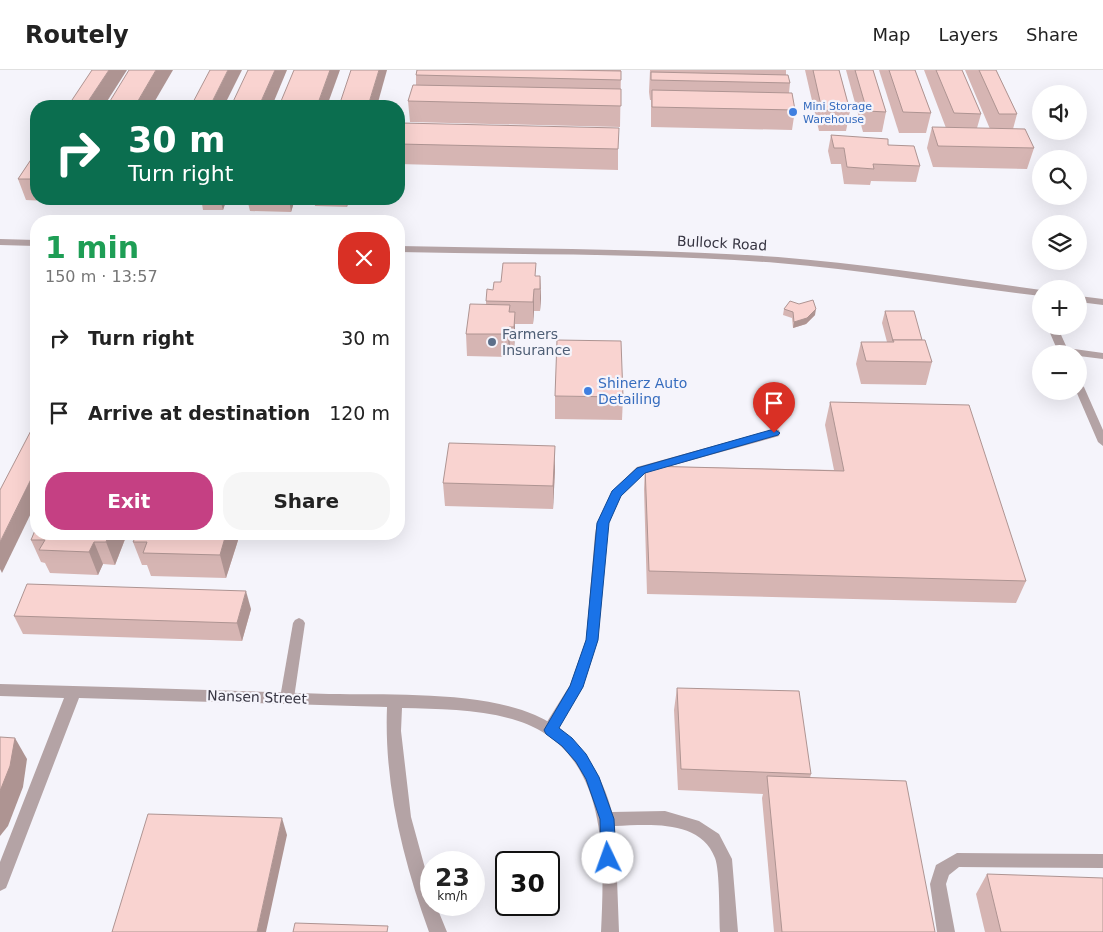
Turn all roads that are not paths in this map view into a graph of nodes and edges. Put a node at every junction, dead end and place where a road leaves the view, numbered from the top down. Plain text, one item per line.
1 (0, 242) edge
2 (30, 242) edge
3 (405, 249) edge
4 (1032, 292) edge
5 (1087, 299) edge
6 (1103, 302) edge
7 (1087, 354) edge
8 (1103, 356) edge
9 (1085, 400) edge
10 (774, 433) dead end
11 (1103, 442) edge
12 (299, 622) dead end
13 (0, 690) edge
14 (74, 692) junction
15 (287, 698) junction
16 (395, 701) junction
17 (550, 730) junction
18 (607, 819) junction
19 (1103, 860) edge
20 (0, 883) edge
21 (438, 932) edge
22 (610, 932) edge
23 (729, 932) edge
24 (946, 932) edge

1 - 2 street
3 - 4 street, Bullock Road
5 - 6 street
7 - 8 lane
9 - 11 lane
10 - 17 lane
12 - 15 lane
13 - 14 street, Nansen Street
14 - 15 street, Nansen Street
14 - 20 street
15 - 16 street, Nansen Street
16 - 17 street, Nansen Street
16 - 21 street
17 - 18 street, Nansen Street
18 - 22 street, Nansen Street
18 - 23 street
19 - 24 street

